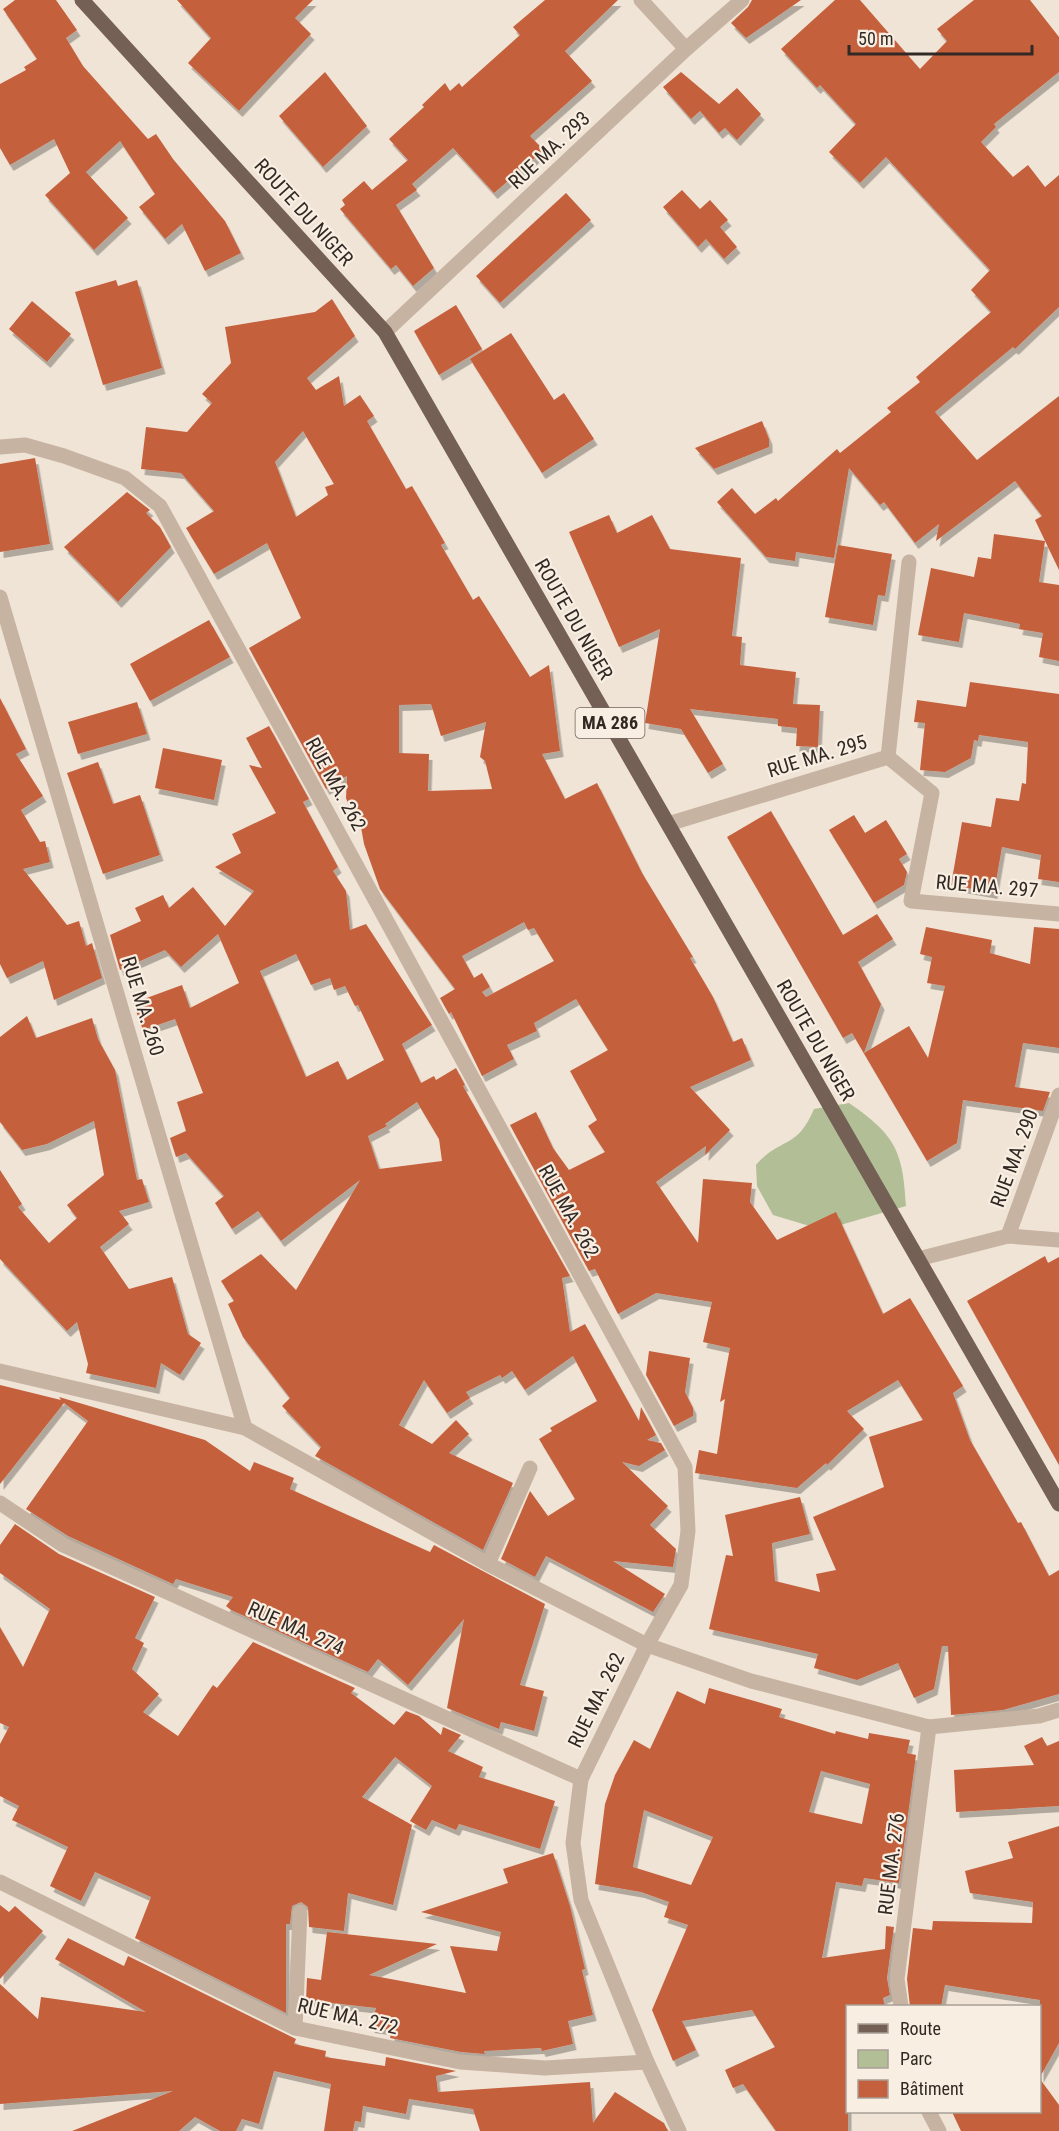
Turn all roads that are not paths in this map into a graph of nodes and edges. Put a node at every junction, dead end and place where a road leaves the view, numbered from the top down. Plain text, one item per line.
1 (82, 0) edge
2 (641, 0) edge
3 (742, 0) edge
4 (686, 49) junction
5 (385, 332) junction
6 (0, 447) edge
7 (909, 562) dead end
8 (0, 597) edge
9 (888, 757) junction
10 (668, 824) junction
11 (911, 901) joint
12 (1059, 914) edge
13 (1059, 1095) edge
14 (1008, 1236) junction
15 (1059, 1240) edge
16 (918, 1259) junction
17 (0, 1371) edge
18 (245, 1428) junction
19 (530, 1468) dead end
20 (0, 1503) edge
21 (1059, 1504) edge
22 (488, 1564) junction
23 (647, 1645) junction
24 (1059, 1710) edge
25 (929, 1727) junction
26 (581, 1779) junction
27 (0, 1882) edge
28 (300, 1912) dead end
29 (901, 2005) edge
30 (295, 2028) junction
31 (647, 2062) junction
32 (930, 2113) edge
33 (679, 2131) edge
34 (939, 2131) edge

1 - 5 main road, ROUTE DU NIGER / MA 286
2 - 4 street
3 - 4 street, RUE MA. 293
4 - 5 street, RUE MA. 293
5 - 10 main road, ROUTE DU NIGER / MA 286
6 - 23 street, RUE MA. 262
7 - 9 street
8 - 18 street, RUE MA. 260
9 - 10 street, RUE MA. 295
9 - 11 street, RUE MA. 295
10 - 16 main road, ROUTE DU NIGER / MA 286
11 - 12 street, RUE MA. 297
13 - 14 street, RUE MA. 290
14 - 15 street
14 - 16 street
16 - 21 main road, ROUTE DU NIGER / MA 286
17 - 18 street
18 - 22 street
19 - 22 street
20 - 26 street, RUE MA. 274
22 - 23 street
23 - 25 street
23 - 26 street, RUE MA. 262
24 - 25 street
25 - 29 street, RUE MA. 276
26 - 31 street, RUE MA. 262
27 - 30 street, RUE MA. 272
28 - 30 street
30 - 31 street, RUE MA. 272
31 - 33 street, RUE MA. 262
32 - 34 street

